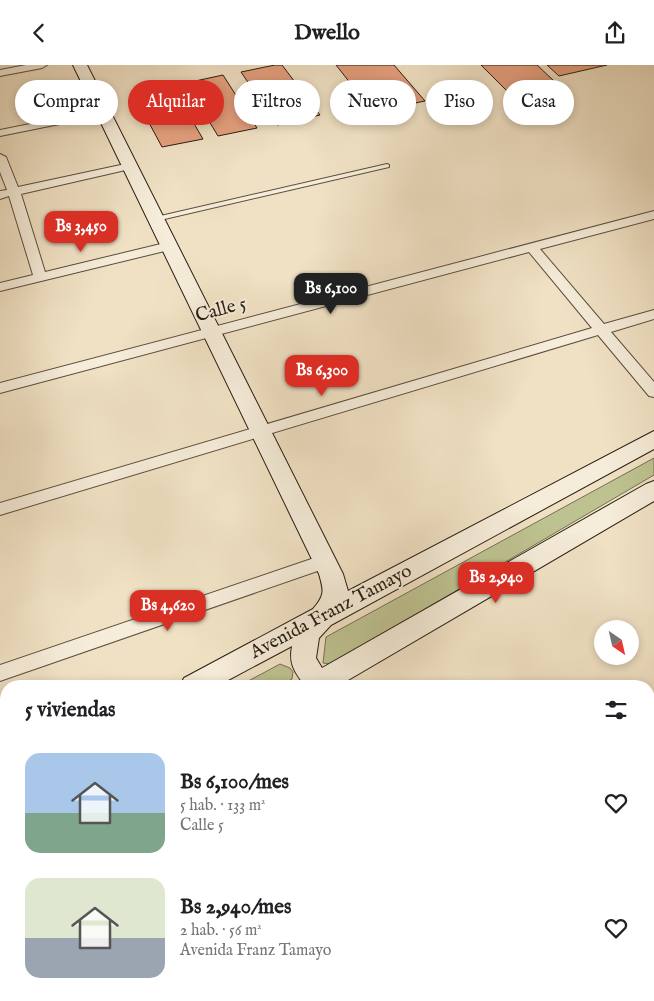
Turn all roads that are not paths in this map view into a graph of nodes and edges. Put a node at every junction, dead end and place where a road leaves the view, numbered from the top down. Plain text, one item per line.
1 (42, 65) edge
2 (80, 65) edge
3 (0, 73) edge
4 (88, 80) edge
5 (40, 125) edge
6 (111, 125) edge
7 (0, 133) edge
8 (0, 157) edge
9 (130, 166) junction
10 (387, 166) dead end
11 (14, 191) junction
12 (0, 195) edge
13 (654, 215) edge
14 (156, 219) junction
15 (169, 246) junction
16 (533, 249) junction
17 (40, 277) junction
18 (0, 287) edge
19 (654, 315) edge
20 (601, 330) junction
21 (212, 331) junction
22 (0, 388) edge
23 (654, 392) edge
24 (260, 431) junction
25 (654, 439) edge
26 (654, 490) edge
27 (0, 509) edge
28 (326, 561) junction
29 (325, 615) junction
30 (0, 673) edge
31 (204, 680) edge
32 (315, 680) edge
33 (327, 680) edge

1 - 3 street
2 - 4 street
5 - 7 street
6 - 9 street
8 - 11 street
9 - 11 street
9 - 14 street
10 - 14 lane
11 - 12 street
11 - 17 street
13 - 16 street, Calle 5
14 - 15 street
15 - 17 street
15 - 21 street
16 - 20 street
16 - 21 street, Calle 5
17 - 18 street
19 - 20 street
20 - 23 street
20 - 24 street
21 - 22 street, Calle 5
21 - 24 street
24 - 27 street
24 - 28 street
25 - 29 street, Avenida Franz Tamayo
26 - 33 street
28 - 29 street
28 - 30 street
29 - 31 street, Avenida Franz Tamayo
29 - 32 street

